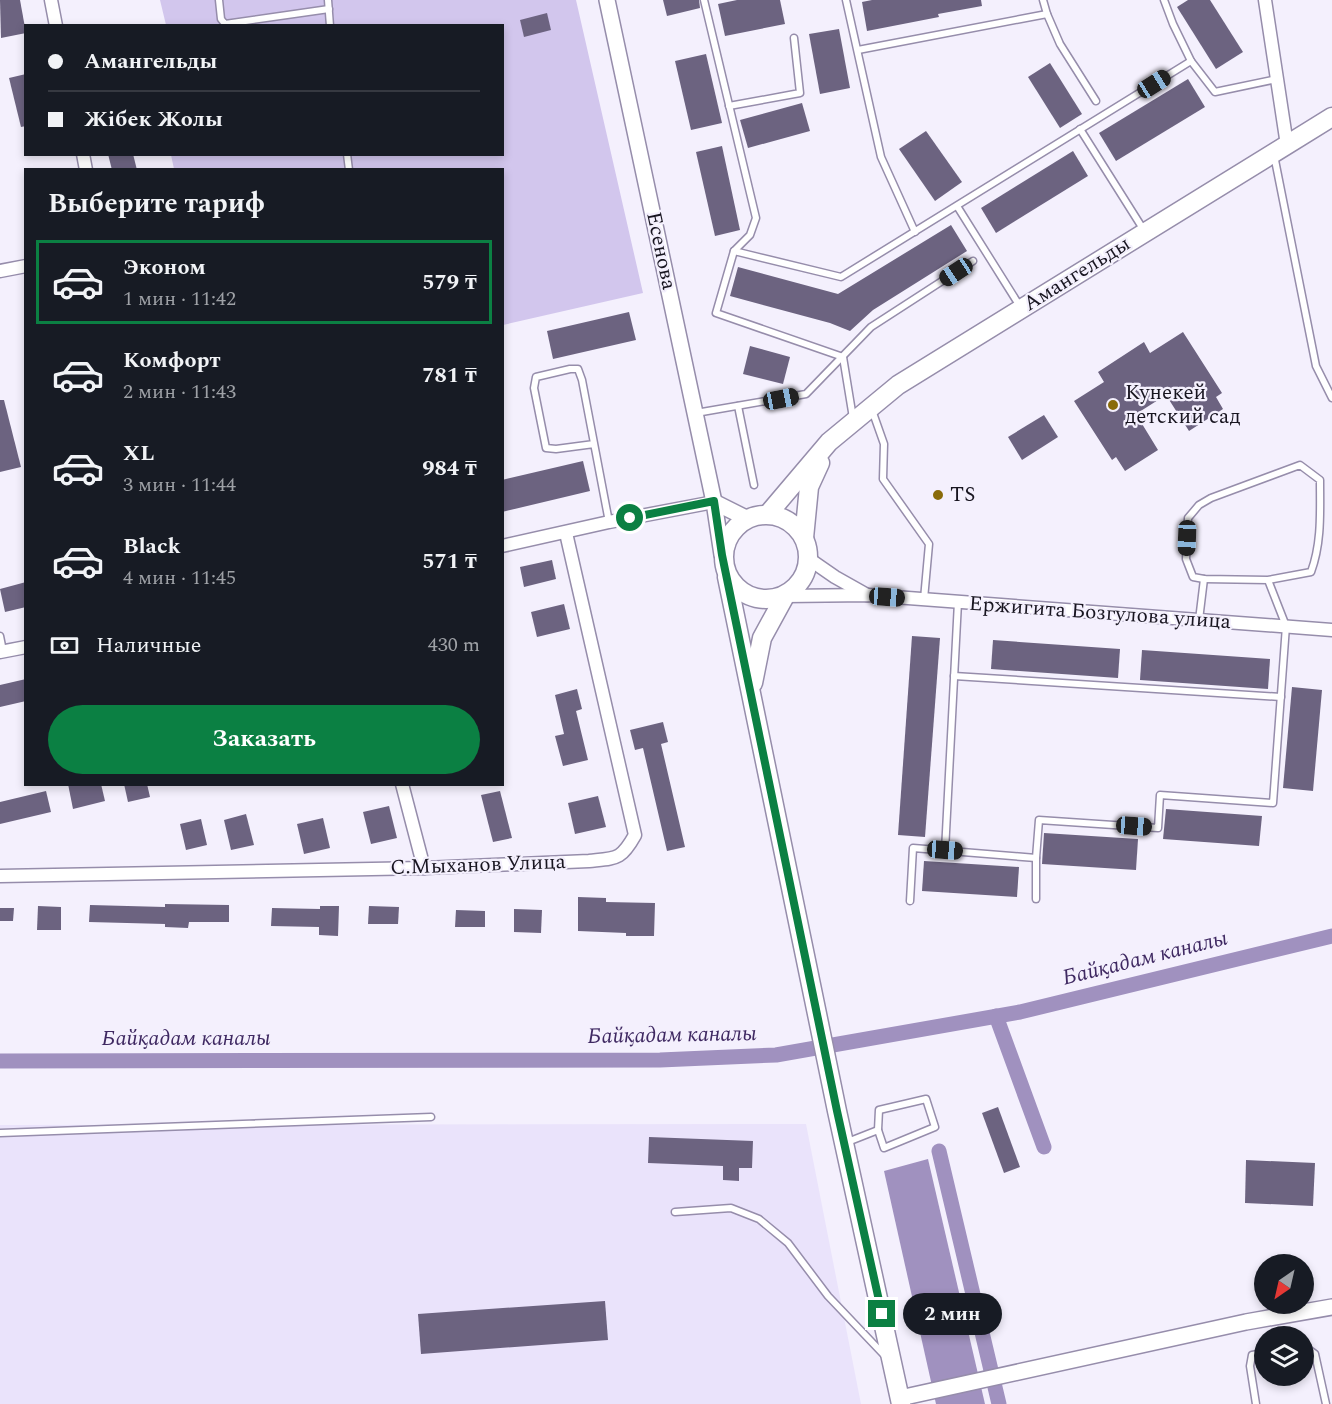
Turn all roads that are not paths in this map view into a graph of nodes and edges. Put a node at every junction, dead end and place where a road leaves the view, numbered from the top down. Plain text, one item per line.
1 (51, 0) edge
2 (219, 0) edge
3 (328, 0) edge
4 (607, 0) edge
5 (704, 0) edge
6 (846, 0) edge
7 (1044, 0) edge
8 (1164, 0) edge
9 (1265, 0) edge
10 (328, 9) junction
11 (1047, 14) junction
12 (56, 24) edge
13 (330, 24) edge
14 (794, 38) dead end
15 (858, 50) junction
16 (1191, 61) junction
17 (1277, 80) junction
18 (1096, 101) dead end
19 (729, 106) junction
20 (1332, 117) edge
21 (1080, 129) junction
22 (1280, 149) junction
23 (957, 206) junction
24 (915, 232) junction
25 (1145, 232) junction
26 (734, 251) junction
27 (973, 261) dead end
28 (24, 266) edge
29 (0, 271) edge
30 (1021, 309) junction
31 (843, 357) junction
32 (1332, 398) edge
33 (738, 406) junction
34 (871, 407) junction
35 (695, 414) junction
36 (853, 422) junction
37 (829, 442) junction
38 (594, 444) junction
39 (753, 485) dead end
40 (714, 501) junction
41 (768, 514) junction
42 (746, 519) junction
43 (609, 522) junction
44 (566, 533) junction
45 (804, 538) junction
46 (504, 546) edge
47 (722, 555) junction
48 (809, 560) junction
49 (727, 577) junction
50 (1204, 579) junction
51 (1268, 580) junction
52 (868, 595) junction
53 (785, 596) junction
54 (923, 599) junction
55 (958, 602) junction
56 (1199, 620) junction
57 (1286, 626) junction
58 (1332, 630) edge
59 (0, 636) edge
60 (24, 647) edge
61 (2, 652) edge
62 (954, 676) junction
63 (751, 691) junction
64 (1281, 698) junction
65 (402, 786) edge
66 (945, 850) junction
67 (1036, 858) junction
68 (423, 868) junction
69 (0, 876) edge
70 (1036, 899) dead end
71 (910, 901) dead end
72 (431, 1117) dead end
73 (878, 1130) junction
74 (0, 1133) edge
75 (844, 1143) junction
76 (675, 1212) dead end
77 (1332, 1307) edge
78 (1314, 1353) edge
79 (1254, 1355) edge
80 (892, 1364) junction
81 (900, 1401) edge
82 (1256, 1404) edge
83 (1326, 1404) edge

1 - 12 street
2 - 10 lane
3 - 10 lane
4 - 35 street, Есенова
5 - 19 lane
6 - 15 lane
7 - 11 lane
8 - 16 lane
9 - 17 street
10 - 13 lane
11 - 15 lane
11 - 18 lane
14 - 19 lane
15 - 24 lane
16 - 17 lane
16 - 21 lane
17 - 22 street
19 - 26 lane
20 - 22 main road, Амангельды
21 - 23 lane
21 - 25 lane
22 - 25 main road, Амангельды
22 - 32 lane
23 - 24 lane
23 - 30 lane
24 - 26 lane
25 - 30 main road, Амангельды
26 - 31 lane
27 - 31 lane
28 - 29 street
30 - 34 main road, Амангельды
31 - 33 lane
31 - 36 lane
33 - 35 lane
33 - 39 lane
34 - 36 main road, Амангельды
34 - 54 lane
35 - 40 street, Есенова
36 - 37 main road, Амангельды
37 - 41 main road, Амангельды
37 - 45 main road
38 - 38 lane
38 - 43 lane
40 - 42 street
40 - 43 street
40 - 47 street, Есенова
41 - 42 main road
41 - 45 main road
42 - 47 main road
43 - 44 street
44 - 46 street
44 - 68 street, С.Мыханов Улица
45 - 48 main road
47 - 49 main road
48 - 52 street
48 - 53 main road
49 - 53 main road
49 - 63 main road
50 - 51 lane
50 - 51 lane
50 - 56 lane
51 - 57 lane
52 - 53 street, Ержигита Бозгулова улица
52 - 54 street, Ержигита Бозгулова улица
53 - 63 main road
54 - 55 street, Ержигита Бозгулова улица
55 - 56 street, Ержигита Бозгулова улица
55 - 62 lane
56 - 57 street, Ержигита Бозгулова улица
57 - 58 street, Ержигита Бозгулова улица
57 - 64 lane
59 - 61 lane
60 - 61 street
62 - 64 lane
62 - 66 lane
63 - 75 main road
64 - 67 lane
65 - 68 street
66 - 67 lane
66 - 71 lane
67 - 70 lane
68 - 69 street, С.Мыханов Улица
72 - 74 lane
73 - 73 lane
73 - 75 lane
75 - 80 main road
76 - 80 lane
77 - 81 street
78 - 83 lane
79 - 82 lane
80 - 81 main road

